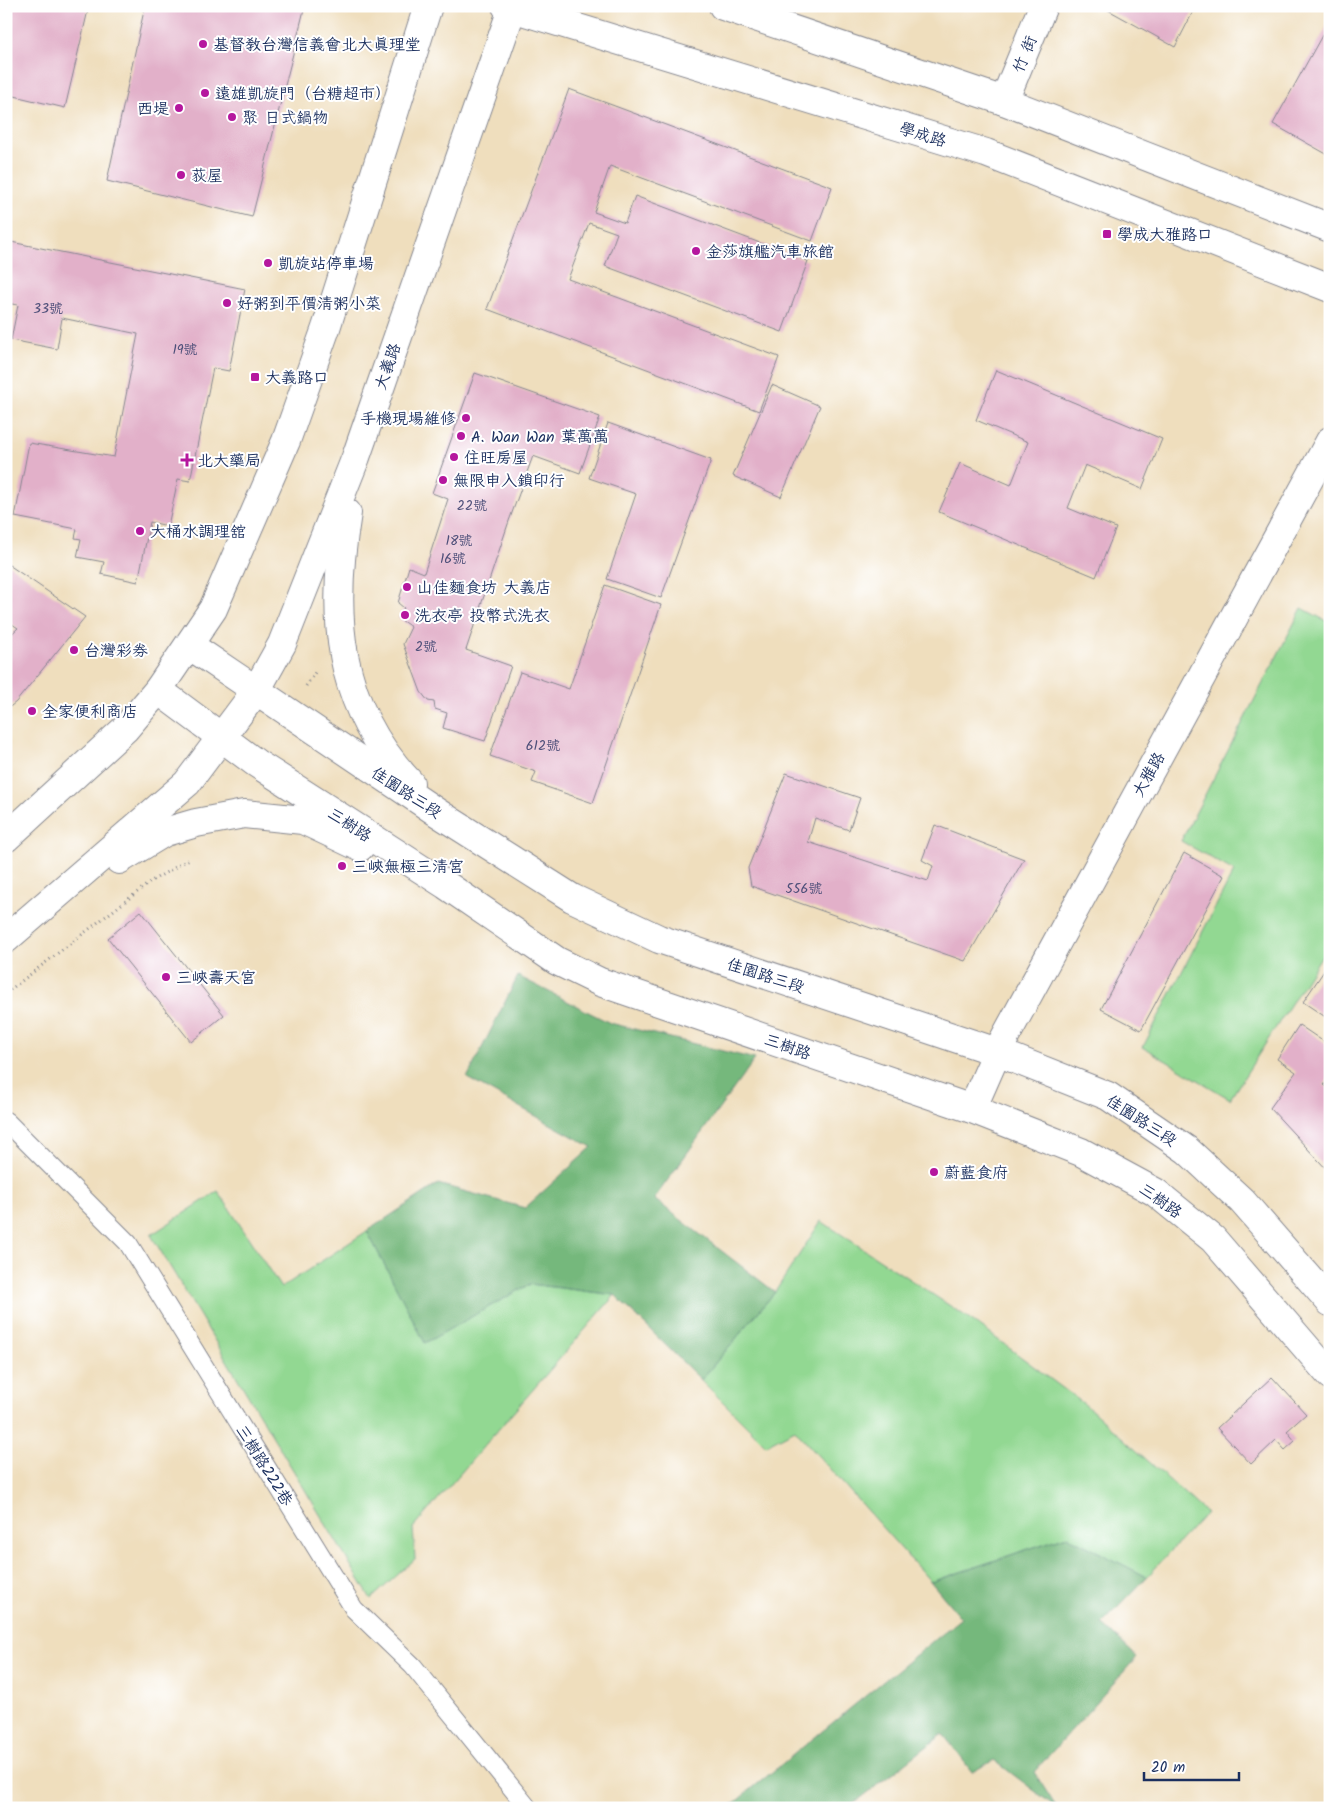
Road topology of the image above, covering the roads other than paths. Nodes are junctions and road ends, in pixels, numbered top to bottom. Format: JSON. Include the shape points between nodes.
{"nodes":[{"id":1,"x":428,"y":6,"type":"edge"},
{"id":2,"x":723,"y":6,"type":"edge"},
{"id":3,"x":1043,"y":6,"type":"edge"},
{"id":4,"x":511,"y":7,"type":"edge"},
{"id":5,"x":1004,"y":101,"type":"junction"},
{"id":6,"x":1330,"y":228,"type":"edge"},
{"id":7,"x":1330,"y":288,"type":"edge"},
{"id":8,"x":1330,"y":441,"type":"edge"},
{"id":9,"x":356,"y":457,"type":"junction"},
{"id":10,"x":189,"y":645,"type":"junction"},
{"id":11,"x":158,"y":690,"type":"junction"},
{"id":12,"x":256,"y":691,"type":"junction"},
{"id":13,"x":221,"y":739,"type":"junction"},
{"id":14,"x":438,"y":813,"type":"junction"},
{"id":15,"x":6,"y":838,"type":"edge"},
{"id":16,"x":446,"y":885,"type":"junction"},
{"id":17,"x":15,"y":933,"type":"edge"},
{"id":18,"x":997,"y":1052,"type":"junction"},
{"id":19,"x":972,"y":1109,"type":"junction"},
{"id":20,"x":6,"y":1121,"type":"edge"},
{"id":21,"x":1330,"y":1302,"type":"edge"},
{"id":22,"x":1330,"y":1375,"type":"edge"},
{"id":23,"x":528,"y":1808,"type":"edge"}],
"edges":[{"from":1,"to":10,"type":"street","via":[[326,328],[286,441],[217,601]]},
{"from":2,"to":5,"type":"street"},
{"from":3,"to":5,"type":"street","name":"竹 街"},
{"from":4,"to":7,"type":"street","name":"學成路","via":[[986,153]]},
{"from":4,"to":9,"type":"street","name":"大義路"},
{"from":5,"to":6,"type":"street"},
{"from":8,"to":18,"type":"street","name":"大雅路"},
{"from":9,"to":12,"type":"street","name":"大義路","via":[[298,607]]},
{"from":9,"to":14,"type":"street","via":[[340,552],[340,622],[350,688],[364,721],[389,760]]},
{"from":10,"to":11,"type":"street"},
{"from":10,"to":12,"type":"street","name":"佳園路三段"},
{"from":11,"to":13,"type":"street","name":"三樹路"},
{"from":11,"to":15,"type":"street","via":[[125,729]]},
{"from":12,"to":13,"type":"street","name":"大義路"},
{"from":12,"to":14,"type":"street","name":"佳園路三段"},
{"from":13,"to":16,"type":"street","name":"三樹路"},
{"from":13,"to":17,"type":"street","via":[[187,784]]},
{"from":14,"to":18,"type":"street","name":"佳園路三段","via":[[572,898],[659,939]]},
{"from":16,"to":17,"type":"street","via":[[303,820],[244,814],[165,832],[129,853]]},
{"from":16,"to":19,"type":"street","name":"三樹路","via":[[557,961],[600,982]]},
{"from":18,"to":19,"type":"street","name":"大雅路"},
{"from":18,"to":21,"type":"street","name":"佳園路三段","via":[[1108,1096],[1187,1150],[1242,1201]]},
{"from":19,"to":22,"type":"street","name":"三樹路","via":[[1081,1152],[1155,1192],[1212,1239]]},
{"from":20,"to":23,"type":"lane","name":"三樹路222巷","via":[[128,1243],[354,1609],[413,1666]]}]}
